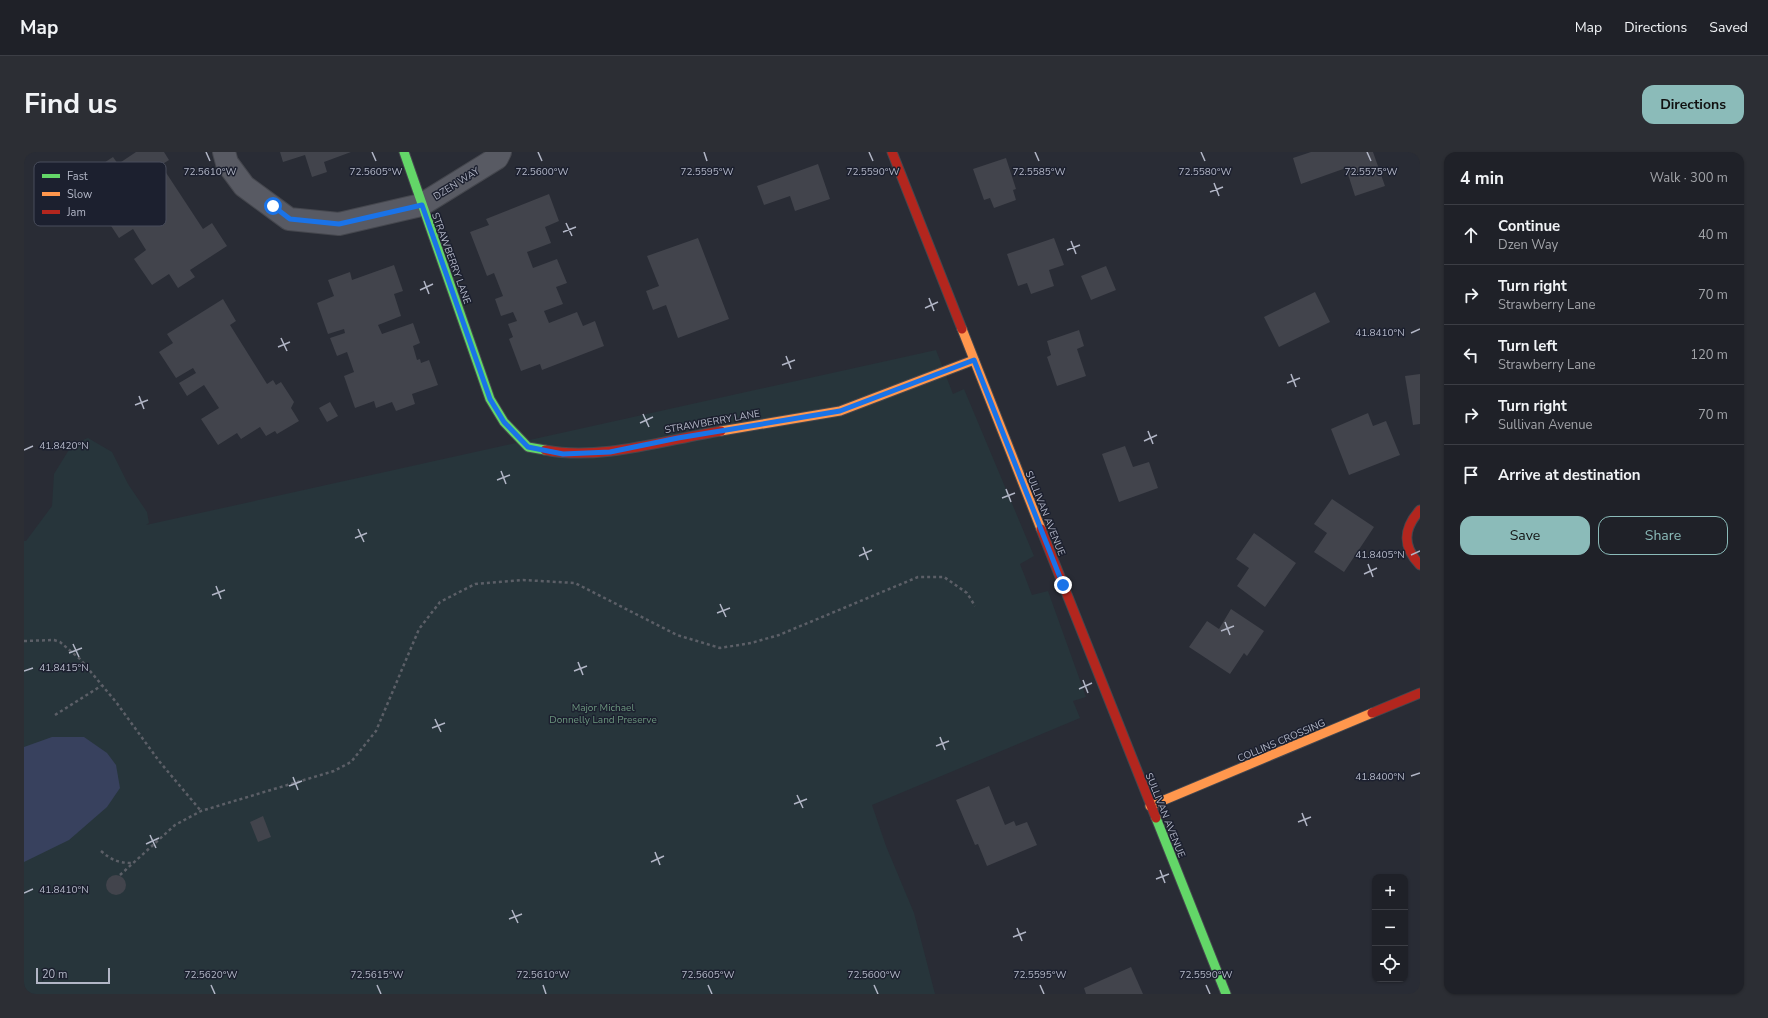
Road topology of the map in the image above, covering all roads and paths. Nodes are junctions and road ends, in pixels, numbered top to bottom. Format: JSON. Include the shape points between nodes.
{"nodes":[{"id":1,"x":224,"y":152,"type":"edge"},
{"id":2,"x":404,"y":152,"type":"edge"},
{"id":3,"x":500,"y":152,"type":"edge"},
{"id":4,"x":892,"y":152,"type":"edge"},
{"id":5,"x":422,"y":205,"type":"junction"},
{"id":6,"x":974,"y":360,"type":"junction"},
{"id":7,"x":1420,"y":510,"type":"edge"},
{"id":8,"x":1420,"y":565,"type":"edge"},
{"id":9,"x":976,"y":606,"type":"dead end"},
{"id":10,"x":24,"y":641,"type":"edge"},
{"id":11,"x":101,"y":686,"type":"junction"},
{"id":12,"x":1420,"y":694,"type":"edge"},
{"id":13,"x":55,"y":715,"type":"dead end"},
{"id":14,"x":1150,"y":806,"type":"junction"},
{"id":15,"x":201,"y":811,"type":"junction"},
{"id":16,"x":101,"y":851,"type":"dead end"},
{"id":17,"x":133,"y":863,"type":"junction"},
{"id":18,"x":120,"y":875,"type":"dead end"},
{"id":19,"x":1226,"y":994,"type":"edge"}],
"edges":[{"from":1,"to":5,"type":"street","name":"DZEN WAY","via":[[227,163],[244,186],[290,219],[339,224]]},
{"from":2,"to":5,"type":"street","name":"STRAWBERRY LANE"},
{"from":3,"to":5,"type":"street","name":"DZEN WAY","via":[[497,158]]},
{"from":4,"to":6,"type":"street","name":"SULLIVAN AVENUE"},
{"from":5,"to":6,"type":"street","name":"STRAWBERRY LANE","via":[[490,399],[504,422],[528,447],[563,454],[610,452],[840,411]]},
{"from":6,"to":14,"type":"street","name":"SULLIVAN AVENUE"},
{"from":7,"to":8,"type":"street","via":[[1407,528],[1406,539],[1408,550]]},
{"from":9,"to":15,"type":"path","via":[[966,593],[944,577],[918,577],[779,635],[752,643],[720,648],[677,635],[575,583],[523,580],[475,584],[440,602],[419,629],[376,731],[350,762],[334,771]]},
{"from":10,"to":11,"type":"path","via":[[60,642],[80,659]]},
{"from":11,"to":13,"type":"path"},
{"from":11,"to":15,"type":"path"},
{"from":12,"to":14,"type":"street","name":"COLLINS CROSSING"},
{"from":14,"to":19,"type":"street","name":"SULLIVAN AVENUE"},
{"from":15,"to":17,"type":"path","via":[[175,824]]},
{"from":16,"to":17,"type":"path","via":[[109,858],[123,863]]},
{"from":17,"to":18,"type":"path"}]}
